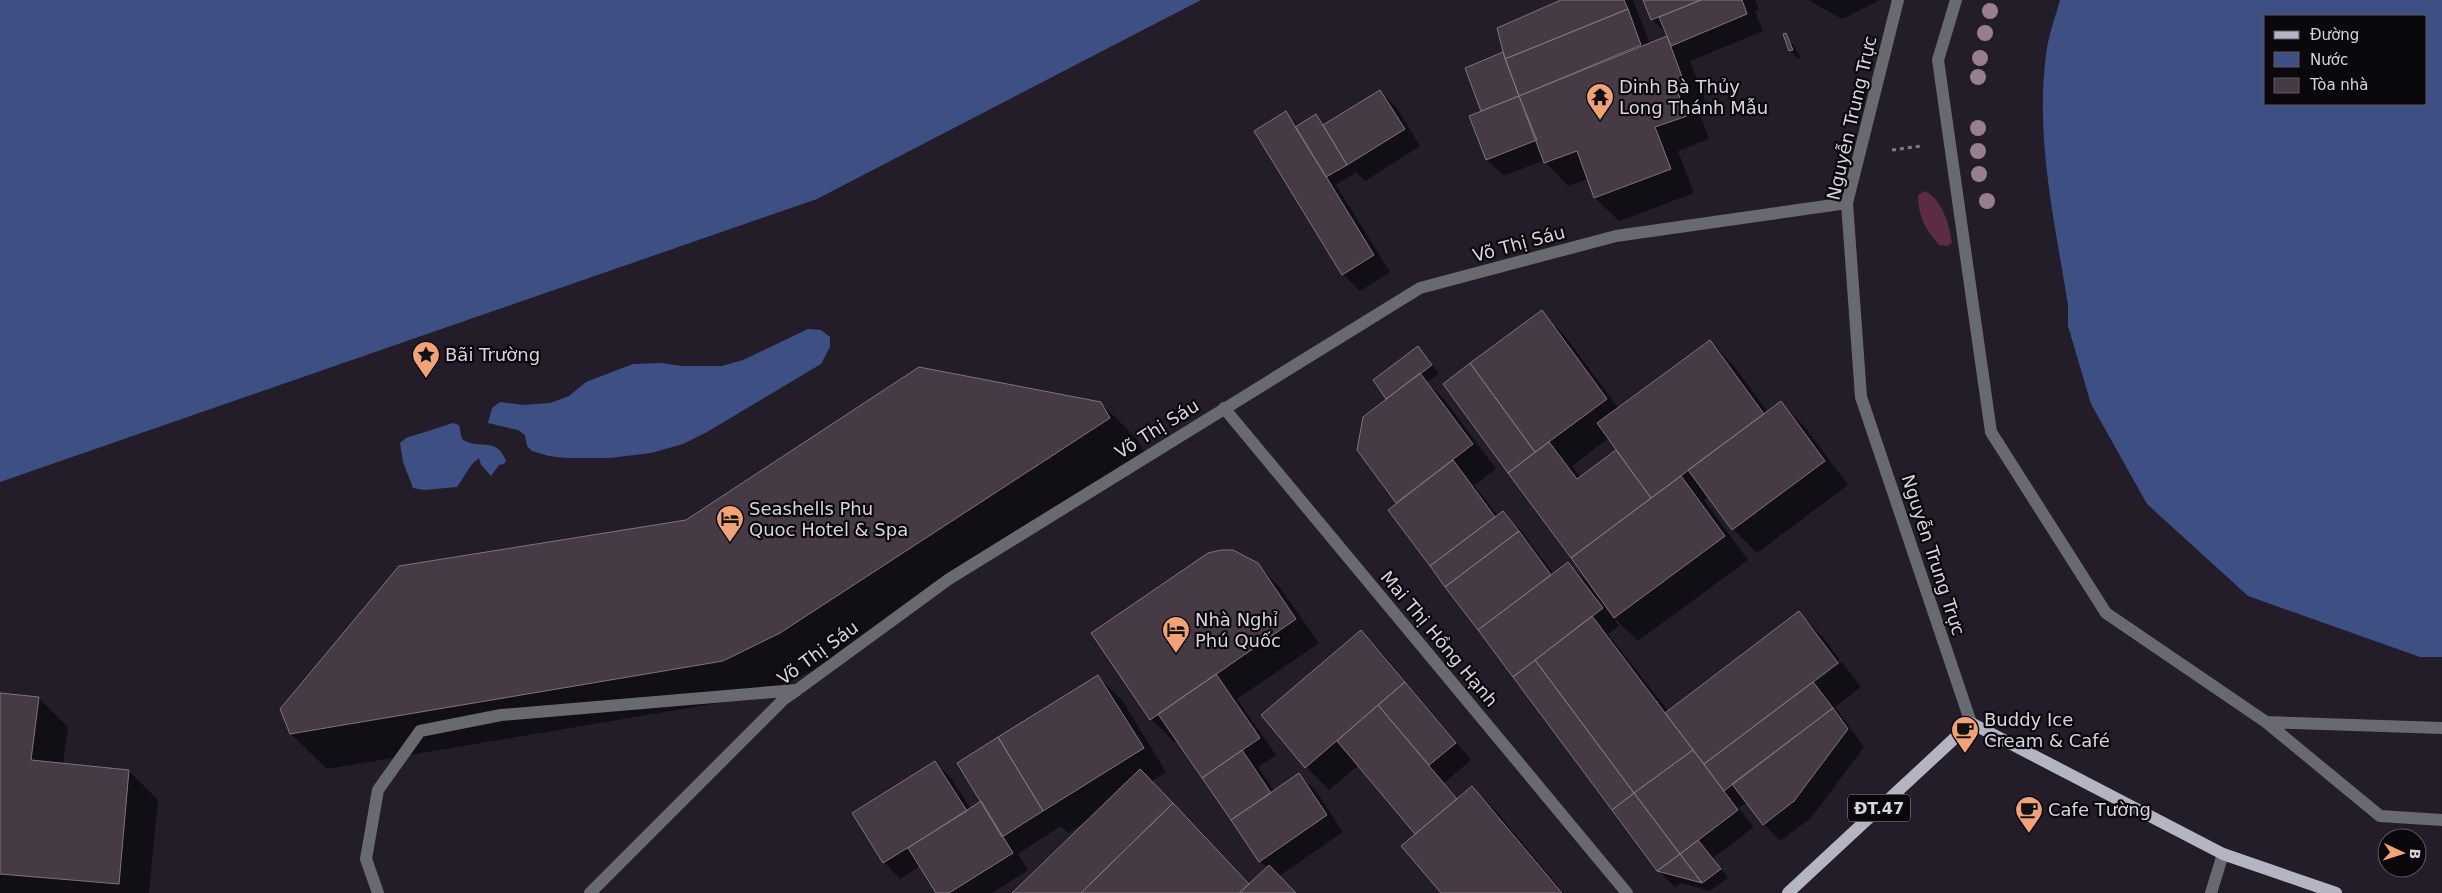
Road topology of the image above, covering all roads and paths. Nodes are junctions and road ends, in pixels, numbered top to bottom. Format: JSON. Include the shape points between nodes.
{"nodes":[{"id":1,"x":1898,"y":0,"type":"edge"},
{"id":2,"x":1956,"y":0,"type":"edge"},
{"id":3,"x":1847,"y":203,"type":"junction"},
{"id":4,"x":1224,"y":408,"type":"junction"},
{"id":5,"x":797,"y":690,"type":"junction"},
{"id":6,"x":2266,"y":722,"type":"junction"},
{"id":7,"x":1970,"y":723,"type":"junction"},
{"id":8,"x":2442,"y":728,"type":"edge"},
{"id":9,"x":2442,"y":820,"type":"edge"},
{"id":10,"x":2223,"y":854,"type":"junction"},
{"id":11,"x":378,"y":893,"type":"edge"},
{"id":12,"x":590,"y":893,"type":"edge"},
{"id":13,"x":1627,"y":893,"type":"edge"},
{"id":14,"x":1788,"y":893,"type":"edge"},
{"id":15,"x":2211,"y":893,"type":"edge"},
{"id":16,"x":2336,"y":893,"type":"edge"}],
"edges":[{"from":1,"to":3,"type":"street","name":"Nguyễn Trung Trực"},
{"from":2,"to":6,"type":"street","via":[[1938,60],[1991,432],[2106,613]]},
{"from":3,"to":4,"type":"street","name":"Võ Thị Sáu","via":[[1616,236],[1420,288]]},
{"from":3,"to":7,"type":"street","name":"Nguyễn Trung Trực","via":[[1861,397]]},
{"from":4,"to":5,"type":"street","name":"Võ Thị Sáu","via":[[949,579]]},
{"from":4,"to":13,"type":"street","name":"Mai Thị Hồng Hạnh"},
{"from":5,"to":11,"type":"street","via":[[501,715],[420,731],[378,790],[366,859]]},
{"from":5,"to":12,"type":"street","name":"Võ Thị Sáu","via":[[777,706]]},
{"from":6,"to":8,"type":"street"},
{"from":6,"to":9,"type":"street","via":[[2380,816]]},
{"from":7,"to":10,"type":"main road"},
{"from":7,"to":14,"type":"main road","number":"ĐT.47"},
{"from":10,"to":15,"type":"street"},
{"from":10,"to":16,"type":"main road"}]}
